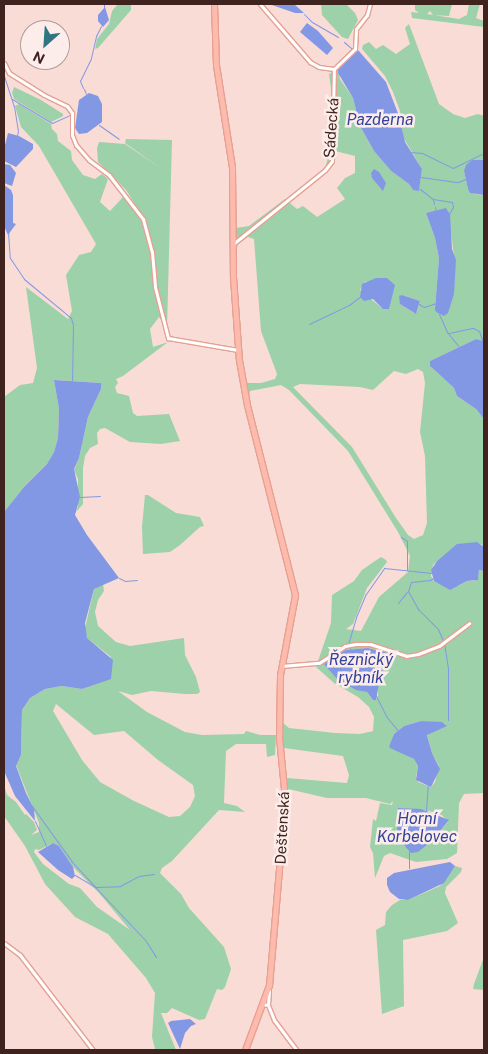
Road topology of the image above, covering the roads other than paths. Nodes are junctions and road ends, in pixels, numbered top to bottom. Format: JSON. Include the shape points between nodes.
{"nodes":[{"id":1,"x":214,"y":4,"type":"edge"},
{"id":2,"x":260,"y":4,"type":"edge"},
{"id":3,"x":370,"y":4,"type":"edge"},
{"id":4,"x":4,"y":63,"type":"edge"},
{"id":5,"x":334,"y":69,"type":"junction"},
{"id":6,"x":233,"y":244,"type":"junction"},
{"id":7,"x":238,"y":350,"type":"junction"},
{"id":8,"x":469,"y":624,"type":"dead end"},
{"id":9,"x":281,"y":666,"type":"junction"},
{"id":10,"x":4,"y":943,"type":"edge"},
{"id":11,"x":265,"y":1005,"type":"junction"},
{"id":12,"x":93,"y":1050,"type":"edge"},
{"id":13,"x":245,"y":1050,"type":"edge"},
{"id":14,"x":297,"y":1050,"type":"edge"}],
"edges":[{"from":1,"to":6,"type":"main road","name":"Deštenská","via":[[216,65],[232,167]]},
{"from":2,"to":5,"type":"street","via":[[310,62]]},
{"from":3,"to":5,"type":"street","via":[[367,15],[356,29],[355,49]]},
{"from":4,"to":7,"type":"street","via":[[9,73],[67,106],[72,113],[72,135],[76,146],[109,175],[143,219],[168,338]]},
{"from":5,"to":6,"type":"street","name":"Sádecká","via":[[332,161]]},
{"from":6,"to":7,"type":"main road","name":"Deštenská"},
{"from":7,"to":9,"type":"main road","name":"Deštenská","via":[[247,405],[294,595]]},
{"from":8,"to":9,"type":"street","via":[[439,646],[418,654],[400,654],[375,645],[356,644],[345,646],[319,663]]},
{"from":9,"to":11,"type":"main road","name":"Deštenská","via":[[279,737],[285,791]]},
{"from":10,"to":12,"type":"street","via":[[20,955]]},
{"from":11,"to":13,"type":"main road","name":"Deštenská"},
{"from":11,"to":14,"type":"street"}]}
